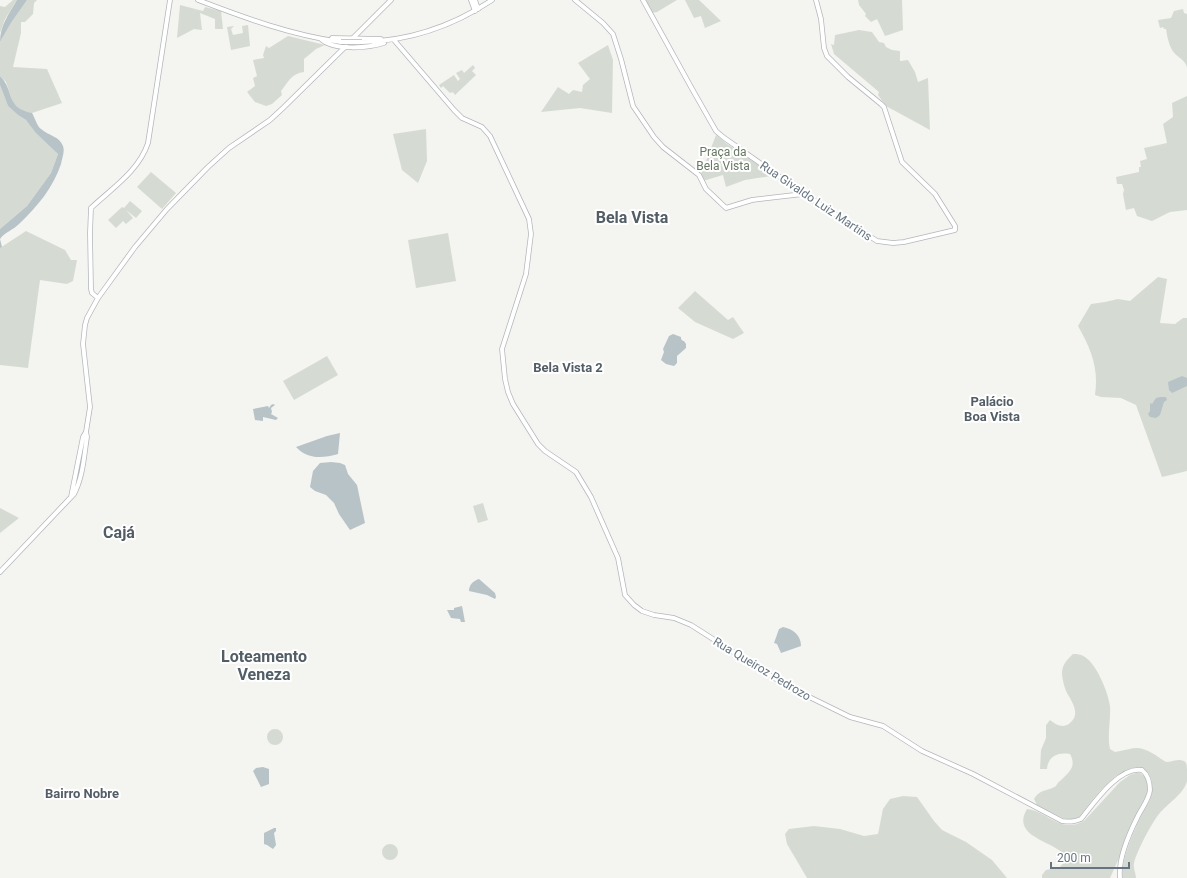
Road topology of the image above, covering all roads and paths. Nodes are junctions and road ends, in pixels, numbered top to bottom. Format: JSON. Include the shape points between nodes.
{"nodes":[{"id":1,"x":170,"y":0,"type":"edge"},
{"id":2,"x":198,"y":0,"type":"edge"},
{"id":3,"x":391,"y":0,"type":"edge"},
{"id":4,"x":471,"y":0,"type":"edge"},
{"id":5,"x":475,"y":0,"type":"edge"},
{"id":6,"x":492,"y":0,"type":"edge"},
{"id":7,"x":575,"y":0,"type":"edge"},
{"id":8,"x":642,"y":0,"type":"edge"},
{"id":9,"x":816,"y":0,"type":"edge"},
{"id":10,"x":477,"y":10,"type":"junction"},
{"id":11,"x":315,"y":38,"type":"junction"},
{"id":12,"x":321,"y":39,"type":"junction"},
{"id":13,"x":352,"y":39,"type":"junction"},
{"id":14,"x":392,"y":40,"type":"junction"},
{"id":15,"x":346,"y":46,"type":"junction"},
{"id":16,"x":804,"y":194,"type":"junction"},
{"id":17,"x":98,"y":298,"type":"junction"},
{"id":18,"x":0,"y":572,"type":"edge"},
{"id":19,"x":1120,"y":878,"type":"edge"}],
"edges":[{"from":1,"to":17,"type":"street","via":[[148,143],[135,167],[91,208],[91,289]]},
{"from":2,"to":11,"type":"street","via":[[286,31]]},
{"from":3,"to":13,"type":"street"},
{"from":4,"to":10,"type":"street"},
{"from":5,"to":10,"type":"street"},
{"from":6,"to":10,"type":"street"},
{"from":7,"to":16,"type":"street","via":[[613,34],[633,106],[654,137],[699,175],[706,189],[726,208],[752,200]]},
{"from":8,"to":16,"type":"street","name":"Rua Givaldo Luiz Martins","via":[[718,133]]},
{"from":9,"to":16,"type":"street","name":"Rua Givaldo Luiz Martins","via":[[826,56],[884,107],[902,162],[935,194],[955,230],[904,242],[877,241]]},
{"from":10,"to":14,"type":"street","via":[[439,27]]},
{"from":11,"to":12,"type":"street"},
{"from":11,"to":13,"type":"street"},
{"from":12,"to":14,"type":"street","bridge":true,"via":[[340,42]]},
{"from":12,"to":15,"type":"street","via":[[331,45]]},
{"from":13,"to":14,"type":"street"},
{"from":13,"to":15,"type":"street"},
{"from":14,"to":15,"type":"street","via":[[368,47]]},
{"from":14,"to":19,"type":"street","name":"Rua Queiroz Pedrozo","via":[[462,118],[482,126],[490,136],[530,222],[526,274],[502,349],[505,379],[513,404],[542,448],[572,469],[591,497],[618,558],[625,595],[638,608],[686,623],[787,686],[850,717],[883,726],[922,751],[1062,820],[1075,822],[1081,819],[1122,775],[1132,770],[1142,770],[1150,785],[1149,794],[1128,838]]},
{"from":15,"to":17,"type":"street","via":[[274,116],[229,148],[208,167],[135,247]]},
{"from":17,"to":18,"type":"street","via":[[87,318],[83,344],[90,407],[80,477],[73,496]]}]}
